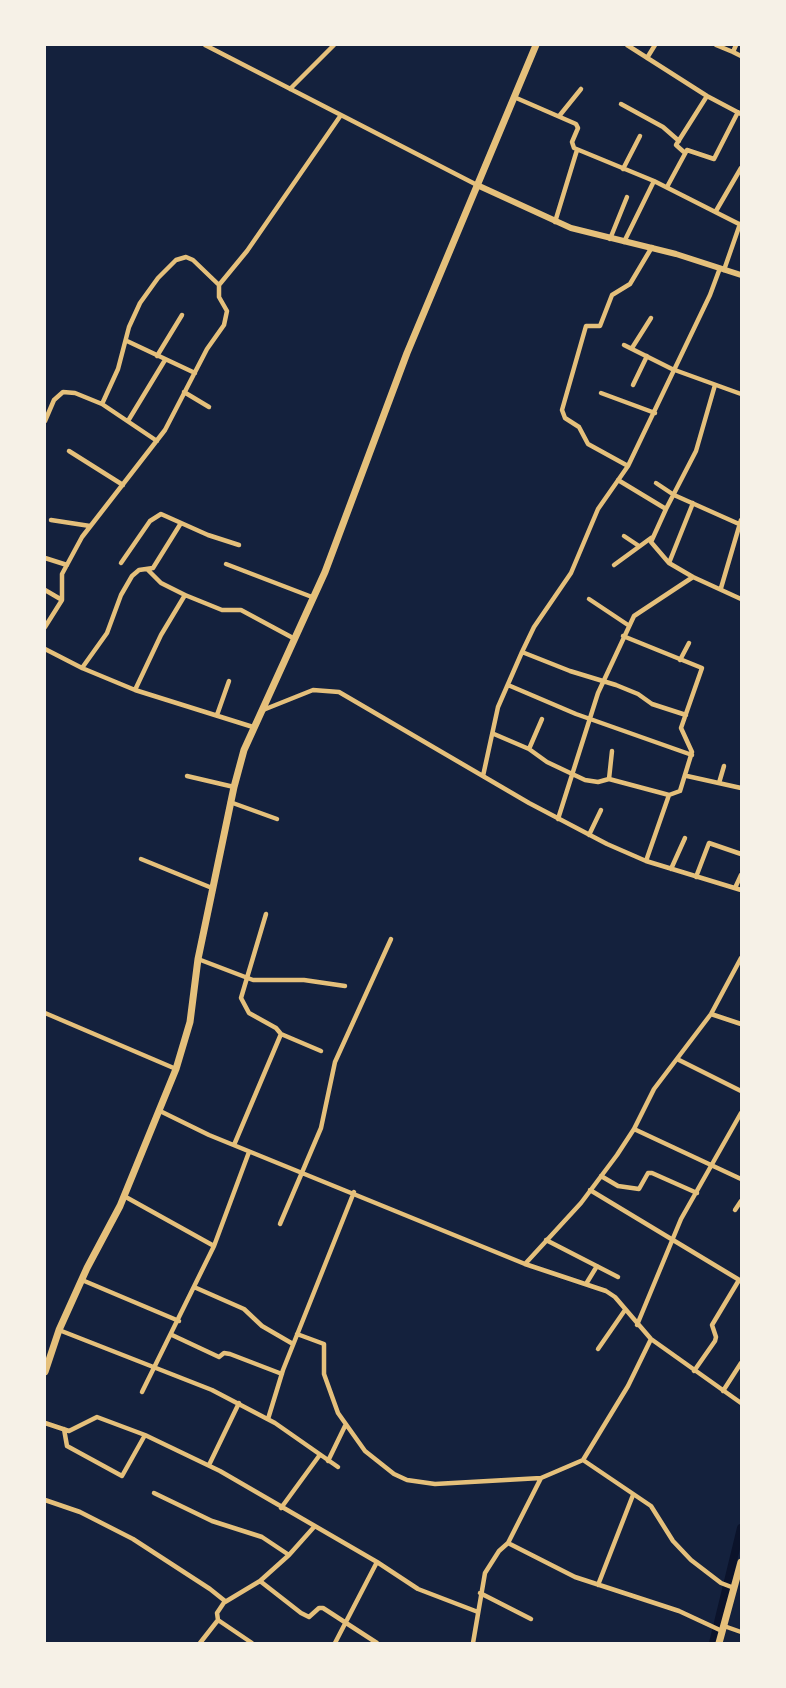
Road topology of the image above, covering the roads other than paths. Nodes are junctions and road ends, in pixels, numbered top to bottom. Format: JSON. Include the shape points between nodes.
{"nodes":[{"id":1,"x":205,"y":45,"type":"edge"},
{"id":2,"x":334,"y":45,"type":"edge"},
{"id":3,"x":536,"y":45,"type":"edge"},
{"id":4,"x":627,"y":45,"type":"edge"},
{"id":5,"x":655,"y":45,"type":"edge"},
{"id":6,"x":716,"y":45,"type":"edge"},
{"id":7,"x":736,"y":45,"type":"edge"},
{"id":8,"x":733,"y":52,"type":"junction"},
{"id":9,"x":741,"y":56,"type":"edge"},
{"id":10,"x":647,"y":58,"type":"junction"},
{"id":11,"x":290,"y":89,"type":"junction"},
{"id":12,"x":580,"y":89,"type":"dead end"},
{"id":13,"x":707,"y":96,"type":"junction"},
{"id":14,"x":514,"y":97,"type":"junction"},
{"id":15,"x":621,"y":104,"type":"dead end"},
{"id":16,"x":739,"y":113,"type":"edge"},
{"id":17,"x":560,"y":115,"type":"junction"},
{"id":18,"x":341,"y":116,"type":"junction"},
{"id":19,"x":640,"y":136,"type":"dead end"},
{"id":20,"x":679,"y":141,"type":"junction"},
{"id":21,"x":577,"y":150,"type":"junction"},
{"id":22,"x":685,"y":153,"type":"junction"},
{"id":23,"x":741,"y":168,"type":"edge"},
{"id":24,"x":623,"y":169,"type":"junction"},
{"id":25,"x":654,"y":181,"type":"junction"},
{"id":26,"x":477,"y":185,"type":"junction"},
{"id":27,"x":667,"y":187,"type":"junction"},
{"id":28,"x":627,"y":197,"type":"dead end"},
{"id":29,"x":716,"y":211,"type":"junction"},
{"id":30,"x":555,"y":222,"type":"junction"},
{"id":31,"x":740,"y":224,"type":"edge"},
{"id":32,"x":610,"y":239,"type":"junction"},
{"id":33,"x":624,"y":242,"type":"junction"},
{"id":34,"x":652,"y":247,"type":"junction"},
{"id":35,"x":722,"y":269,"type":"junction"},
{"id":36,"x":741,"y":275,"type":"edge"},
{"id":37,"x":219,"y":285,"type":"junction"},
{"id":38,"x":182,"y":315,"type":"dead end"},
{"id":39,"x":651,"y":318,"type":"dead end"},
{"id":40,"x":127,"y":341,"type":"junction"},
{"id":41,"x":624,"y":345,"type":"dead end"},
{"id":42,"x":632,"y":348,"type":"junction"},
{"id":43,"x":156,"y":356,"type":"junction"},
{"id":44,"x":648,"y":356,"type":"junction"},
{"id":45,"x":165,"y":360,"type":"junction"},
{"id":46,"x":672,"y":369,"type":"junction"},
{"id":47,"x":195,"y":373,"type":"junction"},
{"id":48,"x":633,"y":385,"type":"dead end"},
{"id":49,"x":715,"y":385,"type":"junction"},
{"id":50,"x":184,"y":392,"type":"junction"},
{"id":51,"x":602,"y":393,"type":"dead end"},
{"id":52,"x":741,"y":394,"type":"edge"},
{"id":53,"x":102,"y":404,"type":"junction"},
{"id":54,"x":209,"y":406,"type":"dead end"},
{"id":55,"x":655,"y":413,"type":"junction"},
{"id":56,"x":45,"y":421,"type":"edge"},
{"id":57,"x":128,"y":422,"type":"junction"},
{"id":58,"x":157,"y":441,"type":"junction"},
{"id":59,"x":69,"y":452,"type":"dead end"},
{"id":60,"x":628,"y":466,"type":"junction"},
{"id":61,"x":618,"y":480,"type":"junction"},
{"id":62,"x":656,"y":483,"type":"dead end"},
{"id":63,"x":123,"y":484,"type":"junction"},
{"id":64,"x":674,"y":495,"type":"junction"},
{"id":65,"x":693,"y":503,"type":"junction"},
{"id":66,"x":666,"y":509,"type":"junction"},
{"id":67,"x":51,"y":520,"type":"dead end"},
{"id":68,"x":740,"y":522,"type":"edge"},
{"id":69,"x":181,"y":523,"type":"junction"},
{"id":70,"x":90,"y":526,"type":"junction"},
{"id":71,"x":624,"y":536,"type":"dead end"},
{"id":72,"x":651,"y":538,"type":"junction"},
{"id":73,"x":239,"y":545,"type":"dead end"},
{"id":74,"x":639,"y":546,"type":"junction"},
{"id":75,"x":45,"y":558,"type":"edge"},
{"id":76,"x":121,"y":563,"type":"dead end"},
{"id":77,"x":669,"y":563,"type":"junction"},
{"id":78,"x":226,"y":564,"type":"dead end"},
{"id":79,"x":67,"y":565,"type":"junction"},
{"id":80,"x":614,"y":565,"type":"dead end"},
{"id":81,"x":148,"y":570,"type":"junction"},
{"id":82,"x":693,"y":577,"type":"junction"},
{"id":83,"x":721,"y":588,"type":"junction"},
{"id":84,"x":45,"y":590,"type":"edge"},
{"id":85,"x":185,"y":595,"type":"junction"},
{"id":86,"x":312,"y":597,"type":"junction"},
{"id":87,"x":589,"y":599,"type":"dead end"},
{"id":88,"x":741,"y":599,"type":"edge"},
{"id":89,"x":62,"y":600,"type":"junction"},
{"id":90,"x":628,"y":625,"type":"junction"},
{"id":91,"x":45,"y":627,"type":"edge"},
{"id":92,"x":623,"y":636,"type":"junction"},
{"id":93,"x":293,"y":638,"type":"junction"},
{"id":94,"x":689,"y":643,"type":"dead end"},
{"id":95,"x":45,"y":649,"type":"edge"},
{"id":96,"x":522,"y":652,"type":"junction"},
{"id":97,"x":680,"y":660,"type":"junction"},
{"id":98,"x":82,"y":668,"type":"junction"},
{"id":99,"x":229,"y":681,"type":"dead end"},
{"id":100,"x":604,"y":681,"type":"junction"},
{"id":101,"x":508,"y":685,"type":"junction"},
{"id":102,"x":135,"y":690,"type":"junction"},
{"id":103,"x":261,"y":711,"type":"junction"},
{"id":104,"x":217,"y":715,"type":"junction"},
{"id":105,"x":686,"y":715,"type":"junction"},
{"id":106,"x":542,"y":719,"type":"dead end"},
{"id":107,"x":591,"y":719,"type":"junction"},
{"id":108,"x":254,"y":727,"type":"junction"},
{"id":109,"x":494,"y":734,"type":"junction"},
{"id":110,"x":529,"y":749,"type":"junction"},
{"id":111,"x":612,"y":751,"type":"dead end"},
{"id":112,"x":692,"y":755,"type":"junction"},
{"id":113,"x":724,"y":765,"type":"dead end"},
{"id":114,"x":187,"y":776,"type":"dead end"},
{"id":115,"x":483,"y":776,"type":"junction"},
{"id":116,"x":573,"y":776,"type":"junction"},
{"id":117,"x":687,"y":776,"type":"junction"},
{"id":118,"x":609,"y":779,"type":"junction"},
{"id":119,"x":719,"y":783,"type":"junction"},
{"id":120,"x":234,"y":787,"type":"junction"},
{"id":121,"x":741,"y":788,"type":"edge"},
{"id":122,"x":669,"y":795,"type":"junction"},
{"id":123,"x":230,"y":802,"type":"junction"},
{"id":124,"x":601,"y":810,"type":"dead end"},
{"id":125,"x":277,"y":819,"type":"dead end"},
{"id":126,"x":558,"y":819,"type":"junction"},
{"id":127,"x":589,"y":835,"type":"junction"},
{"id":128,"x":684,"y":837,"type":"dead end"},
{"id":129,"x":741,"y":854,"type":"edge"},
{"id":130,"x":141,"y":859,"type":"dead end"},
{"id":131,"x":646,"y":861,"type":"junction"},
{"id":132,"x":671,"y":869,"type":"junction"},
{"id":133,"x":741,"y":875,"type":"edge"},
{"id":134,"x":696,"y":877,"type":"junction"},
{"id":135,"x":212,"y":888,"type":"junction"},
{"id":136,"x":738,"y":889,"type":"edge"},
{"id":137,"x":266,"y":914,"type":"dead end"},
{"id":138,"x":391,"y":939,"type":"dead end"},
{"id":139,"x":741,"y":958,"type":"edge"},
{"id":140,"x":198,"y":959,"type":"junction"},
{"id":141,"x":245,"y":978,"type":"junction"},
{"id":142,"x":345,"y":986,"type":"dead end"},
{"id":143,"x":45,"y":1013,"type":"edge"},
{"id":144,"x":711,"y":1014,"type":"junction"},
{"id":145,"x":741,"y":1024,"type":"edge"},
{"id":146,"x":281,"y":1034,"type":"junction"},
{"id":147,"x":321,"y":1052,"type":"dead end"},
{"id":148,"x":679,"y":1060,"type":"junction"},
{"id":149,"x":176,"y":1069,"type":"junction"},
{"id":150,"x":741,"y":1091,"type":"edge"},
{"id":151,"x":160,"y":1111,"type":"junction"},
{"id":152,"x":741,"y":1113,"type":"edge"},
{"id":153,"x":634,"y":1129,"type":"junction"},
{"id":154,"x":234,"y":1145,"type":"junction"},
{"id":155,"x":249,"y":1152,"type":"junction"},
{"id":156,"x":713,"y":1164,"type":"junction"},
{"id":157,"x":300,"y":1172,"type":"junction"},
{"id":158,"x":601,"y":1176,"type":"junction"},
{"id":159,"x":741,"y":1179,"type":"edge"},
{"id":160,"x":590,"y":1190,"type":"junction"},
{"id":161,"x":354,"y":1192,"type":"junction"},
{"id":162,"x":697,"y":1193,"type":"junction"},
{"id":163,"x":124,"y":1196,"type":"junction"},
{"id":164,"x":741,"y":1201,"type":"edge"},
{"id":165,"x":735,"y":1210,"type":"dead end"},
{"id":166,"x":280,"y":1224,"type":"dead end"},
{"id":167,"x":546,"y":1240,"type":"junction"},
{"id":168,"x":671,"y":1241,"type":"junction"},
{"id":169,"x":214,"y":1246,"type":"junction"},
{"id":170,"x":525,"y":1264,"type":"junction"},
{"id":171,"x":597,"y":1266,"type":"junction"},
{"id":172,"x":618,"y":1277,"type":"dead end"},
{"id":173,"x":82,"y":1280,"type":"junction"},
{"id":174,"x":740,"y":1280,"type":"edge"},
{"id":175,"x":586,"y":1284,"type":"junction"},
{"id":176,"x":194,"y":1287,"type":"junction"},
{"id":177,"x":625,"y":1310,"type":"junction"},
{"id":178,"x":179,"y":1321,"type":"junction"},
{"id":179,"x":638,"y":1325,"type":"junction"},
{"id":180,"x":59,"y":1330,"type":"junction"},
{"id":181,"x":297,"y":1334,"type":"junction"},
{"id":182,"x":172,"y":1335,"type":"junction"},
{"id":183,"x":651,"y":1339,"type":"junction"},
{"id":184,"x":293,"y":1344,"type":"junction"},
{"id":185,"x":598,"y":1349,"type":"dead end"},
{"id":186,"x":741,"y":1363,"type":"edge"},
{"id":187,"x":156,"y":1366,"type":"junction"},
{"id":188,"x":694,"y":1371,"type":"junction"},
{"id":189,"x":45,"y":1372,"type":"edge"},
{"id":190,"x":282,"y":1374,"type":"junction"},
{"id":191,"x":723,"y":1391,"type":"junction"},
{"id":192,"x":142,"y":1392,"type":"dead end"},
{"id":193,"x":239,"y":1403,"type":"junction"},
{"id":194,"x":741,"y":1403,"type":"edge"},
{"id":195,"x":268,"y":1419,"type":"junction"},
{"id":196,"x":45,"y":1423,"type":"edge"},
{"id":197,"x":345,"y":1426,"type":"junction"},
{"id":198,"x":63,"y":1429,"type":"junction"},
{"id":199,"x":145,"y":1435,"type":"junction"},
{"id":200,"x":319,"y":1456,"type":"junction"},
{"id":201,"x":583,"y":1460,"type":"junction"},
{"id":202,"x":328,"y":1461,"type":"junction"},
{"id":203,"x":209,"y":1465,"type":"junction"},
{"id":204,"x":338,"y":1467,"type":"dead end"},
{"id":205,"x":541,"y":1478,"type":"junction"},
{"id":206,"x":154,"y":1493,"type":"dead end"},
{"id":207,"x":633,"y":1495,"type":"junction"},
{"id":208,"x":45,"y":1500,"type":"edge"},
{"id":209,"x":281,"y":1508,"type":"junction"},
{"id":210,"x":314,"y":1527,"type":"junction"},
{"id":211,"x":508,"y":1543,"type":"junction"},
{"id":212,"x":289,"y":1555,"type":"junction"},
{"id":213,"x":377,"y":1562,"type":"junction"},
{"id":214,"x":741,"y":1562,"type":"edge"},
{"id":215,"x":260,"y":1581,"type":"junction"},
{"id":216,"x":598,"y":1585,"type":"junction"},
{"id":217,"x":732,"y":1588,"type":"junction"},
{"id":218,"x":480,"y":1593,"type":"junction"},
{"id":219,"x":225,"y":1602,"type":"junction"},
{"id":220,"x":478,"y":1612,"type":"junction"},
{"id":221,"x":531,"y":1619,"type":"dead end"},
{"id":222,"x":218,"y":1620,"type":"junction"},
{"id":223,"x":347,"y":1623,"type":"junction"},
{"id":224,"x":721,"y":1628,"type":"junction"},
{"id":225,"x":741,"y":1632,"type":"edge"},
{"id":226,"x":200,"y":1643,"type":"edge"},
{"id":227,"x":252,"y":1643,"type":"edge"},
{"id":228,"x":335,"y":1643,"type":"edge"},
{"id":229,"x":377,"y":1643,"type":"edge"},
{"id":230,"x":473,"y":1643,"type":"edge"},
{"id":231,"x":719,"y":1643,"type":"edge"}],
"edges":[{"from":1,"to":11,"type":"street"},
{"from":2,"to":11,"type":"street"},
{"from":3,"to":14,"type":"main road"},
{"from":4,"to":10,"type":"street"},
{"from":5,"to":10,"type":"street"},
{"from":6,"to":8,"type":"street"},
{"from":7,"to":8,"type":"street"},
{"from":8,"to":9,"type":"street"},
{"from":10,"to":13,"type":"street"},
{"from":11,"to":18,"type":"street"},
{"from":12,"to":17,"type":"street"},
{"from":13,"to":16,"type":"street"},
{"from":13,"to":20,"type":"street"},
{"from":14,"to":17,"type":"street"},
{"from":14,"to":26,"type":"main road"},
{"from":15,"to":20,"type":"street","via":[[663,127]]},
{"from":16,"to":22,"type":"street","via":[[714,159],[689,149]]},
{"from":17,"to":21,"type":"street","via":[[577,126],[572,144]]},
{"from":18,"to":26,"type":"street"},
{"from":18,"to":37,"type":"street"},
{"from":19,"to":24,"type":"street"},
{"from":20,"to":22,"type":"street","via":[[676,147]]},
{"from":21,"to":24,"type":"street"},
{"from":21,"to":30,"type":"street"},
{"from":22,"to":27,"type":"street"},
{"from":23,"to":29,"type":"street"},
{"from":24,"to":25,"type":"street"},
{"from":25,"to":27,"type":"street"},
{"from":25,"to":33,"type":"street"},
{"from":26,"to":30,"type":"main road"},
{"from":26,"to":86,"type":"main road"},
{"from":27,"to":29,"type":"street"},
{"from":28,"to":32,"type":"street"},
{"from":29,"to":31,"type":"street"},
{"from":30,"to":32,"type":"main road"},
{"from":31,"to":35,"type":"street"},
{"from":32,"to":33,"type":"main road"},
{"from":33,"to":34,"type":"main road"},
{"from":34,"to":35,"type":"main road"},
{"from":34,"to":60,"type":"street","via":[[630,284],[612,295],[600,326],[586,326],[564,398],[563,415],[579,428],[588,444]]},
{"from":35,"to":36,"type":"main road"},
{"from":35,"to":46,"type":"street"},
{"from":37,"to":40,"type":"street","via":[[193,260],[179,259],[158,278],[140,303]]},
{"from":37,"to":47,"type":"street","via":[[219,297],[228,315]]},
{"from":38,"to":43,"type":"street"},
{"from":39,"to":42,"type":"street"},
{"from":40,"to":43,"type":"street"},
{"from":40,"to":53,"type":"street"},
{"from":41,"to":42,"type":"street"},
{"from":42,"to":44,"type":"street"},
{"from":43,"to":45,"type":"street"},
{"from":44,"to":46,"type":"street"},
{"from":44,"to":48,"type":"street"},
{"from":45,"to":47,"type":"street"},
{"from":45,"to":57,"type":"street"},
{"from":46,"to":49,"type":"street"},
{"from":46,"to":55,"type":"street"},
{"from":47,"to":50,"type":"street"},
{"from":49,"to":52,"type":"street"},
{"from":49,"to":64,"type":"street","via":[[696,451]]},
{"from":50,"to":54,"type":"street"},
{"from":50,"to":58,"type":"street"},
{"from":51,"to":55,"type":"street"},
{"from":53,"to":56,"type":"street","via":[[75,393],[61,393]]},
{"from":53,"to":57,"type":"street"},
{"from":55,"to":60,"type":"street"},
{"from":57,"to":58,"type":"street"},
{"from":58,"to":63,"type":"street"},
{"from":59,"to":63,"type":"street"},
{"from":60,"to":61,"type":"street"},
{"from":61,"to":66,"type":"street"},
{"from":61,"to":96,"type":"street","via":[[594,516],[563,587],[534,627]]},
{"from":62,"to":64,"type":"street"},
{"from":63,"to":70,"type":"street"},
{"from":64,"to":65,"type":"street"},
{"from":64,"to":66,"type":"street"},
{"from":65,"to":68,"type":"street"},
{"from":65,"to":77,"type":"street"},
{"from":66,"to":72,"type":"street"},
{"from":67,"to":70,"type":"street"},
{"from":68,"to":83,"type":"street"},
{"from":69,"to":73,"type":"street"},
{"from":69,"to":76,"type":"street","via":[[158,515]]},
{"from":69,"to":81,"type":"street"},
{"from":70,"to":79,"type":"street"},
{"from":71,"to":74,"type":"street"},
{"from":72,"to":74,"type":"street"},
{"from":72,"to":77,"type":"street"},
{"from":74,"to":80,"type":"street"},
{"from":75,"to":79,"type":"street"},
{"from":77,"to":82,"type":"street"},
{"from":78,"to":86,"type":"street"},
{"from":79,"to":89,"type":"street","via":[[61,581]]},
{"from":81,"to":85,"type":"street","via":[[160,583]]},
{"from":81,"to":98,"type":"street","via":[[138,570],[132,576],[107,633]]},
{"from":82,"to":83,"type":"street"},
{"from":82,"to":90,"type":"street","via":[[642,609]]},
{"from":83,"to":88,"type":"street"},
{"from":84,"to":89,"type":"street"},
{"from":85,"to":93,"type":"street","via":[[222,610],[241,610]]},
{"from":85,"to":102,"type":"street"},
{"from":86,"to":93,"type":"main road"},
{"from":87,"to":90,"type":"street"},
{"from":89,"to":91,"type":"street"},
{"from":90,"to":92,"type":"street"},
{"from":92,"to":97,"type":"street"},
{"from":92,"to":100,"type":"street"},
{"from":93,"to":103,"type":"main road"},
{"from":94,"to":97,"type":"street"},
{"from":95,"to":98,"type":"street"},
{"from":96,"to":100,"type":"street"},
{"from":96,"to":101,"type":"street"},
{"from":97,"to":105,"type":"street","via":[[702,668]]},
{"from":98,"to":102,"type":"street"},
{"from":99,"to":104,"type":"street"},
{"from":100,"to":105,"type":"street"},
{"from":100,"to":107,"type":"street"},
{"from":101,"to":107,"type":"street"},
{"from":101,"to":109,"type":"street","via":[[498,707]]},
{"from":102,"to":104,"type":"street"},
{"from":103,"to":108,"type":"main road"},
{"from":103,"to":115,"type":"street","via":[[304,693],[332,690]]},
{"from":104,"to":108,"type":"street"},
{"from":105,"to":112,"type":"street","via":[[681,731]]},
{"from":106,"to":110,"type":"street"},
{"from":107,"to":112,"type":"street"},
{"from":107,"to":116,"type":"street"},
{"from":108,"to":120,"type":"main road"},
{"from":109,"to":110,"type":"street"},
{"from":109,"to":115,"type":"street"},
{"from":110,"to":116,"type":"street"},
{"from":111,"to":118,"type":"street"},
{"from":112,"to":117,"type":"street"},
{"from":113,"to":119,"type":"street"},
{"from":114,"to":120,"type":"street"},
{"from":115,"to":126,"type":"street"},
{"from":116,"to":118,"type":"street","via":[[593,782]]},
{"from":116,"to":126,"type":"street"},
{"from":117,"to":119,"type":"street"},
{"from":117,"to":122,"type":"street","via":[[680,791]]},
{"from":118,"to":122,"type":"street"},
{"from":119,"to":121,"type":"street"},
{"from":120,"to":123,"type":"main road"},
{"from":122,"to":131,"type":"street"},
{"from":123,"to":125,"type":"street"},
{"from":123,"to":135,"type":"main road"},
{"from":124,"to":127,"type":"street"},
{"from":126,"to":127,"type":"street"},
{"from":127,"to":131,"type":"street"},
{"from":128,"to":132,"type":"street"},
{"from":129,"to":134,"type":"street","via":[[709,843]]},
{"from":130,"to":135,"type":"street"},
{"from":131,"to":132,"type":"street"},
{"from":132,"to":134,"type":"street"},
{"from":133,"to":136,"type":"street"},
{"from":134,"to":136,"type":"street"},
{"from":135,"to":140,"type":"main road"},
{"from":137,"to":141,"type":"street"},
{"from":138,"to":157,"type":"street","via":[[335,1062],[321,1128]]},
{"from":139,"to":144,"type":"street"},
{"from":140,"to":141,"type":"street"},
{"from":140,"to":149,"type":"main road","via":[[190,1023]]},
{"from":141,"to":142,"type":"street"},
{"from":141,"to":146,"type":"street","via":[[241,998],[245,1008]]},
{"from":143,"to":149,"type":"street"},
{"from":144,"to":145,"type":"street"},
{"from":144,"to":148,"type":"street"},
{"from":146,"to":147,"type":"street"},
{"from":146,"to":154,"type":"street"},
{"from":148,"to":150,"type":"street"},
{"from":148,"to":153,"type":"street","via":[[654,1089]]},
{"from":149,"to":151,"type":"main road"},
{"from":151,"to":154,"type":"street"},
{"from":151,"to":163,"type":"main road"},
{"from":152,"to":156,"type":"street"},
{"from":153,"to":156,"type":"street"},
{"from":153,"to":158,"type":"street"},
{"from":154,"to":155,"type":"street"},
{"from":155,"to":157,"type":"street"},
{"from":155,"to":169,"type":"street"},
{"from":156,"to":159,"type":"street"},
{"from":156,"to":162,"type":"street"},
{"from":157,"to":161,"type":"street"},
{"from":157,"to":166,"type":"street"},
{"from":158,"to":160,"type":"street"},
{"from":158,"to":162,"type":"street","via":[[615,1185],[636,1189],[652,1173]]},
{"from":160,"to":167,"type":"street"},
{"from":160,"to":168,"type":"street"},
{"from":161,"to":170,"type":"street"},
{"from":161,"to":181,"type":"street"},
{"from":162,"to":168,"type":"street"},
{"from":163,"to":169,"type":"street"},
{"from":163,"to":173,"type":"main road"},
{"from":164,"to":165,"type":"street"},
{"from":167,"to":170,"type":"street"},
{"from":167,"to":171,"type":"street"},
{"from":168,"to":174,"type":"street"},
{"from":168,"to":179,"type":"street"},
{"from":169,"to":176,"type":"street"},
{"from":170,"to":175,"type":"street"},
{"from":171,"to":172,"type":"street"},
{"from":171,"to":175,"type":"street"},
{"from":173,"to":178,"type":"street"},
{"from":173,"to":180,"type":"main road"},
{"from":174,"to":188,"type":"street","via":[[712,1325],[715,1341]]},
{"from":175,"to":177,"type":"street","via":[[611,1294]]},
{"from":176,"to":178,"type":"street"},
{"from":176,"to":184,"type":"street","via":[[244,1309],[262,1326]]},
{"from":177,"to":179,"type":"street"},
{"from":177,"to":185,"type":"street"},
{"from":178,"to":182,"type":"street"},
{"from":179,"to":183,"type":"street"},
{"from":180,"to":187,"type":"street"},
{"from":180,"to":189,"type":"main road"},
{"from":181,"to":184,"type":"street"},
{"from":181,"to":197,"type":"street","via":[[325,1345],[331,1399]]},
{"from":182,"to":187,"type":"street"},
{"from":182,"to":190,"type":"street","via":[[219,1357],[230,1354]]},
{"from":183,"to":188,"type":"street"},
{"from":183,"to":201,"type":"street"},
{"from":184,"to":190,"type":"street"},
{"from":186,"to":191,"type":"street"},
{"from":187,"to":192,"type":"street"},
{"from":187,"to":193,"type":"street"},
{"from":188,"to":191,"type":"street"},
{"from":190,"to":195,"type":"street"},
{"from":191,"to":194,"type":"street"},
{"from":193,"to":195,"type":"street"},
{"from":193,"to":203,"type":"street"},
{"from":195,"to":200,"type":"street"},
{"from":196,"to":198,"type":"street"},
{"from":197,"to":202,"type":"street"},
{"from":197,"to":205,"type":"street","via":[[380,1466],[407,1480],[435,1484]]},
{"from":198,"to":199,"type":"street","via":[[76,1429],[97,1417]]},
{"from":198,"to":199,"type":"street","via":[[67,1446],[122,1476]]},
{"from":199,"to":203,"type":"street"},
{"from":200,"to":202,"type":"street"},
{"from":200,"to":209,"type":"street"},
{"from":201,"to":205,"type":"street"},
{"from":201,"to":207,"type":"street"},
{"from":202,"to":204,"type":"street"},
{"from":203,"to":209,"type":"street"},
{"from":205,"to":211,"type":"street"},
{"from":206,"to":212,"type":"street","via":[[212,1521],[262,1537]]},
{"from":207,"to":216,"type":"street"},
{"from":207,"to":217,"type":"street","via":[[653,1508],[691,1560]]},
{"from":208,"to":219,"type":"street","via":[[80,1512],[133,1539]]},
{"from":209,"to":210,"type":"street"},
{"from":210,"to":212,"type":"street"},
{"from":210,"to":213,"type":"street"},
{"from":211,"to":216,"type":"street"},
{"from":211,"to":218,"type":"street","via":[[484,1573]]},
{"from":212,"to":215,"type":"street"},
{"from":213,"to":220,"type":"street","via":[[418,1589]]},
{"from":213,"to":223,"type":"street"},
{"from":214,"to":217,"type":"main road"},
{"from":215,"to":219,"type":"street"},
{"from":215,"to":223,"type":"street","via":[[309,1617],[320,1608]]},
{"from":216,"to":224,"type":"street"},
{"from":217,"to":224,"type":"main road"},
{"from":218,"to":220,"type":"street"},
{"from":218,"to":221,"type":"street"},
{"from":219,"to":222,"type":"street","via":[[218,1611]]},
{"from":220,"to":230,"type":"street"},
{"from":222,"to":226,"type":"street"},
{"from":222,"to":227,"type":"street"},
{"from":223,"to":228,"type":"street"},
{"from":223,"to":229,"type":"street"},
{"from":224,"to":225,"type":"street"},
{"from":224,"to":231,"type":"main road"}]}
